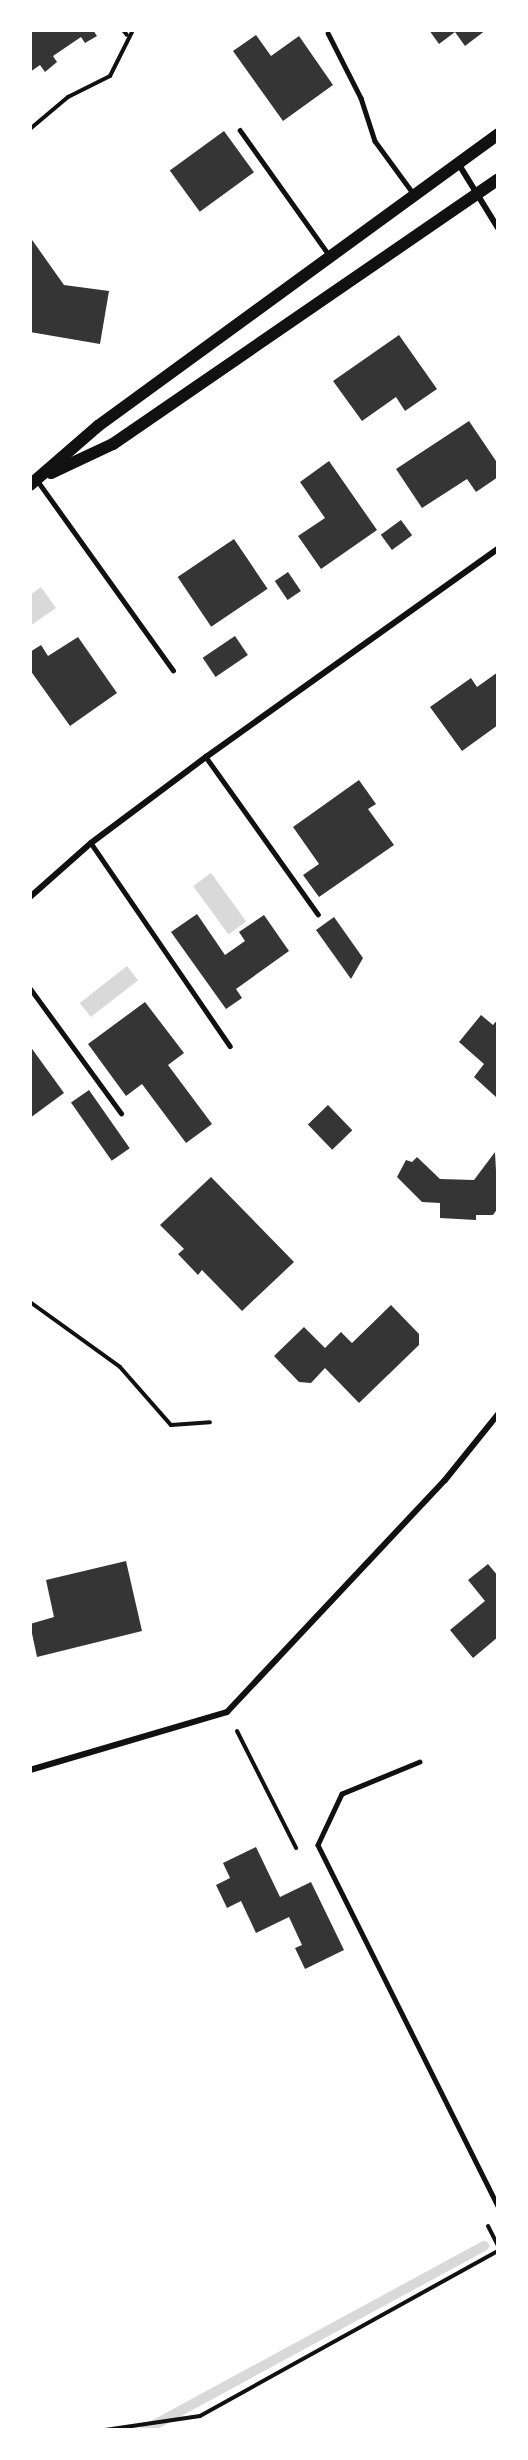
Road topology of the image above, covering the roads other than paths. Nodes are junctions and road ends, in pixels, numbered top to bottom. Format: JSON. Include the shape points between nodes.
{"nodes":[{"id":1,"x":328,"y":33,"type":"dead end"},
{"id":2,"x":240,"y":130,"type":"dead end"},
{"id":3,"x":498,"y":134,"type":"edge"},
{"id":4,"x":459,"y":163,"type":"junction"},
{"id":5,"x":498,"y":179,"type":"edge"},
{"id":6,"x":478,"y":193,"type":"junction"},
{"id":7,"x":415,"y":195,"type":"junction"},
{"id":8,"x":498,"y":228,"type":"edge"},
{"id":9,"x":329,"y":256,"type":"junction"},
{"id":10,"x":33,"y":483,"type":"edge"},
{"id":11,"x":498,"y":549,"type":"edge"},
{"id":12,"x":172,"y":670,"type":"dead end"},
{"id":13,"x":207,"y":757,"type":"junction"},
{"id":14,"x":91,"y":843,"type":"junction"},
{"id":15,"x":30,"y":897,"type":"edge"},
{"id":16,"x":318,"y":914,"type":"dead end"},
{"id":17,"x":30,"y":988,"type":"edge"},
{"id":18,"x":230,"y":1046,"type":"dead end"},
{"id":19,"x":121,"y":1113,"type":"dead end"},
{"id":20,"x":498,"y":1414,"type":"edge"},
{"id":21,"x":420,"y":1762,"type":"dead end"},
{"id":22,"x":30,"y":1770,"type":"edge"},
{"id":23,"x":498,"y":2206,"type":"edge"}],
"edges":[{"from":1,"to":7,"type":"lane","via":[[361,98],[375,141]]},
{"from":2,"to":9,"type":"lane"},
{"from":3,"to":4,"type":"main road"},
{"from":4,"to":6,"type":"street"},
{"from":4,"to":7,"type":"main road"},
{"from":5,"to":6,"type":"main road"},
{"from":6,"to":8,"type":"street"},
{"from":6,"to":10,"type":"main road","via":[[113,444]]},
{"from":7,"to":9,"type":"main road"},
{"from":9,"to":10,"type":"main road","via":[[98,426]]},
{"from":10,"to":12,"type":"lane"},
{"from":11,"to":13,"type":"street"},
{"from":13,"to":14,"type":"street"},
{"from":13,"to":16,"type":"lane"},
{"from":14,"to":15,"type":"street"},
{"from":14,"to":18,"type":"lane"},
{"from":17,"to":19,"type":"lane"},
{"from":20,"to":22,"type":"street","via":[[437,1488],[227,1712]]},
{"from":21,"to":23,"type":"lane","via":[[342,1794],[318,1845]]}]}
